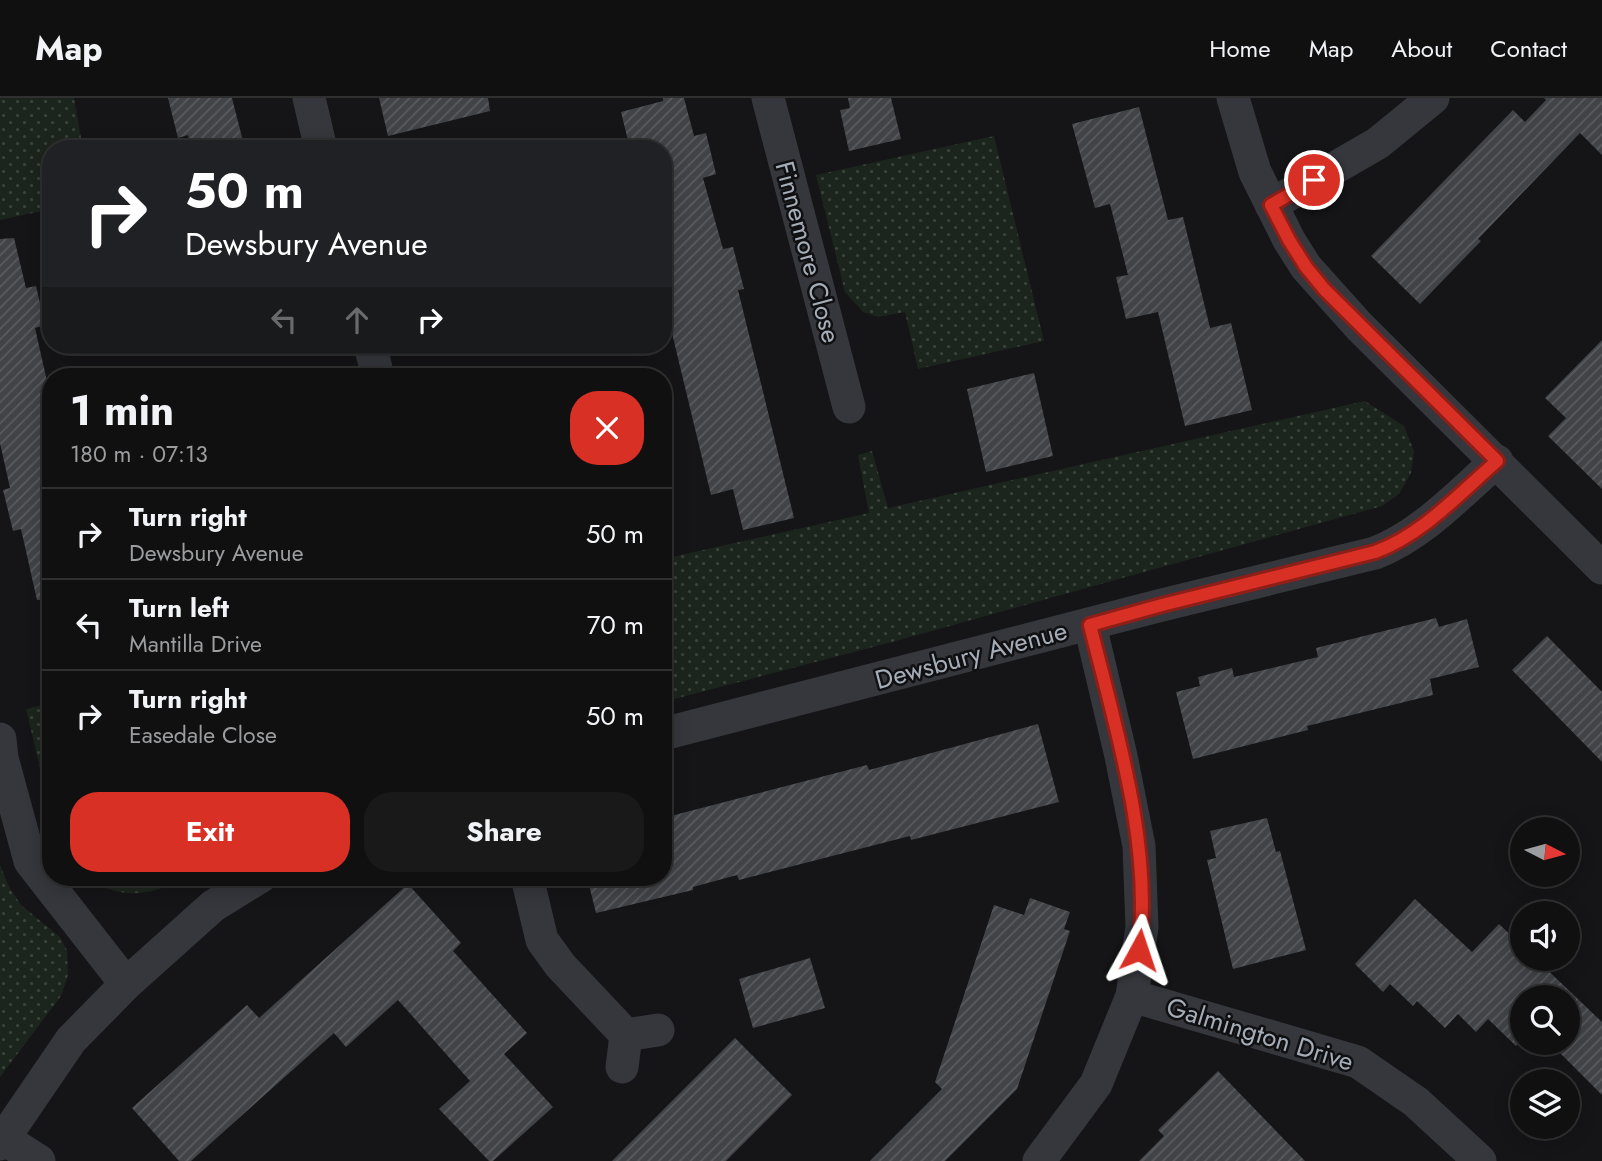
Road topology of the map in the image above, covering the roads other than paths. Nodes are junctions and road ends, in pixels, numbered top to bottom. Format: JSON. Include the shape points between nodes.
{"nodes":[{"id":1,"x":309,"y":98,"type":"edge"},
{"id":2,"x":768,"y":98,"type":"edge"},
{"id":3,"x":1233,"y":98,"type":"edge"},
{"id":4,"x":1433,"y":98,"type":"edge"},
{"id":5,"x":319,"y":140,"type":"edge"},
{"id":6,"x":1271,"y":205,"type":"junction"},
{"id":7,"x":849,"y":407,"type":"dead end"},
{"id":8,"x":1497,"y":461,"type":"junction"},
{"id":9,"x":1602,"y":568,"type":"edge"},
{"id":10,"x":1090,"y":625,"type":"junction"},
{"id":11,"x":672,"y":732,"type":"edge"},
{"id":12,"x":0,"y":739,"type":"edge"},
{"id":13,"x":42,"y":876,"type":"edge"},
{"id":14,"x":50,"y":886,"type":"edge"},
{"id":15,"x":245,"y":886,"type":"edge"},
{"id":16,"x":529,"y":886,"type":"edge"},
{"id":17,"x":126,"y":984,"type":"junction"},
{"id":18,"x":1132,"y":996,"type":"junction"},
{"id":19,"x":658,"y":1030,"type":"dead end"},
{"id":20,"x":1,"y":1141,"type":"edge"},
{"id":21,"x":39,"y":1161,"type":"edge"},
{"id":22,"x":1039,"y":1161,"type":"edge"},
{"id":23,"x":1480,"y":1161,"type":"edge"}],
"edges":[{"from":1,"to":5,"type":"street"},
{"from":2,"to":7,"type":"street","name":"Finnemore Close"},
{"from":3,"to":6,"type":"street","via":[[1255,172]]},
{"from":4,"to":6,"type":"street","via":[[1378,143]]},
{"from":6,"to":8,"type":"street","via":[[1300,258],[1324,289]]},
{"from":8,"to":9,"type":"street"},
{"from":8,"to":10,"type":"street","name":"Dewsbury Avenue","via":[[1395,545]]},
{"from":10,"to":11,"type":"street","name":"Dewsbury Avenue"},
{"from":10,"to":18,"type":"street","via":[[1139,846],[1142,927]]},
{"from":12,"to":13,"type":"street","via":[[30,861]]},
{"from":14,"to":17,"type":"street"},
{"from":15,"to":17,"type":"street","via":[[213,906]]},
{"from":16,"to":19,"type":"street","via":[[542,940],[624,1051]]},
{"from":17,"to":20,"type":"street","via":[[71,1040]]},
{"from":18,"to":22,"type":"street","via":[[1096,1084]]},
{"from":18,"to":23,"type":"street","name":"Galmington Drive","via":[[1358,1062],[1416,1102]]},
{"from":20,"to":21,"type":"street"}]}
